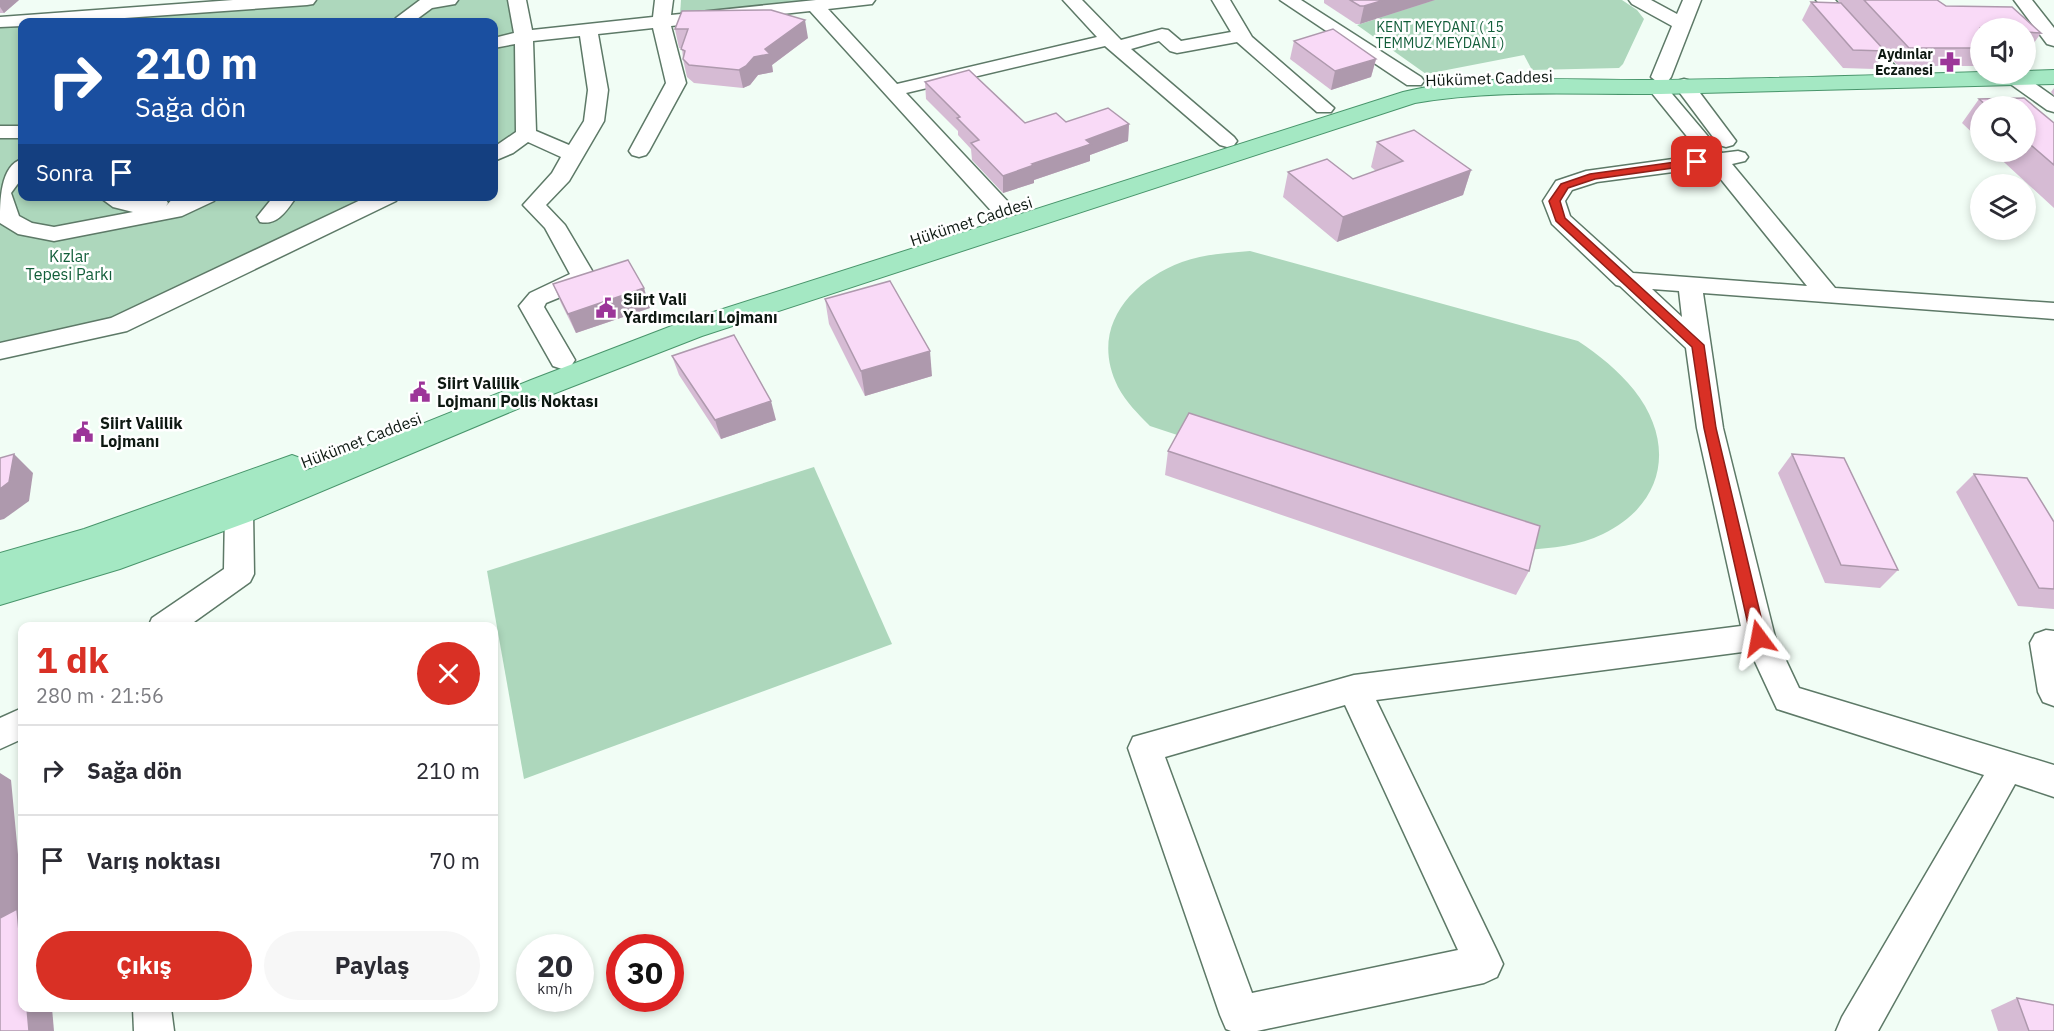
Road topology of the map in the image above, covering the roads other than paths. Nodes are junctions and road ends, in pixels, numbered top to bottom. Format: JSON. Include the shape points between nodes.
{"nodes":[{"id":1,"x":307,"y":0,"type":"edge"},
{"id":2,"x":517,"y":0,"type":"edge"},
{"id":3,"x":664,"y":0,"type":"edge"},
{"id":4,"x":866,"y":0,"type":"edge"},
{"id":5,"x":1072,"y":0,"type":"edge"},
{"id":6,"x":1221,"y":0,"type":"edge"},
{"id":7,"x":1289,"y":0,"type":"edge"},
{"id":8,"x":1638,"y":0,"type":"edge"},
{"id":9,"x":1692,"y":0,"type":"edge"},
{"id":10,"x":1826,"y":0,"type":"edge"},
{"id":11,"x":2023,"y":0,"type":"edge"},
{"id":12,"x":449,"y":1,"type":"edge"},
{"id":13,"x":815,"y":6,"type":"junction"},
{"id":14,"x":56,"y":18,"type":"edge"},
{"id":15,"x":407,"y":18,"type":"edge"},
{"id":16,"x":433,"y":18,"type":"edge"},
{"id":17,"x":18,"y":21,"type":"edge"},
{"id":18,"x":0,"y":22,"type":"edge"},
{"id":19,"x":661,"y":22,"type":"junction"},
{"id":20,"x":1683,"y":25,"type":"junction"},
{"id":21,"x":588,"y":30,"type":"junction"},
{"id":22,"x":524,"y":36,"type":"junction"},
{"id":23,"x":1243,"y":36,"type":"junction"},
{"id":24,"x":2054,"y":40,"type":"edge"},
{"id":25,"x":498,"y":42,"type":"edge"},
{"id":26,"x":1113,"y":43,"type":"junction"},
{"id":27,"x":2054,"y":65,"type":"edge"},
{"id":28,"x":2036,"y":69,"type":"edge"},
{"id":29,"x":1970,"y":70,"type":"edge"},
{"id":30,"x":1890,"y":72,"type":"junction"},
{"id":31,"x":1970,"y":74,"type":"edge"},
{"id":32,"x":2036,"y":75,"type":"edge"},
{"id":33,"x":2054,"y":77,"type":"edge"},
{"id":34,"x":1414,"y":81,"type":"junction"},
{"id":35,"x":1667,"y":83,"type":"junction"},
{"id":36,"x":2031,"y":84,"type":"edge"},
{"id":37,"x":892,"y":91,"type":"junction"},
{"id":38,"x":2054,"y":106,"type":"edge"},
{"id":39,"x":1324,"y":108,"type":"junction"},
{"id":40,"x":0,"y":132,"type":"edge"},
{"id":41,"x":18,"y":132,"type":"edge"},
{"id":42,"x":526,"y":134,"type":"junction"},
{"id":43,"x":1227,"y":141,"type":"junction"},
{"id":44,"x":639,"y":151,"type":"dead end"},
{"id":45,"x":498,"y":153,"type":"edge"},
{"id":46,"x":573,"y":154,"type":"junction"},
{"id":47,"x":1728,"y":158,"type":"junction"},
{"id":48,"x":18,"y":170,"type":"edge"},
{"id":49,"x":118,"y":201,"type":"edge"},
{"id":50,"x":179,"y":201,"type":"edge"},
{"id":51,"x":282,"y":201,"type":"edge"},
{"id":52,"x":378,"y":201,"type":"edge"},
{"id":53,"x":1003,"y":210,"type":"junction"},
{"id":54,"x":268,"y":218,"type":"dead end"},
{"id":55,"x":1624,"y":280,"type":"junction"},
{"id":56,"x":1690,"y":285,"type":"junction"},
{"id":57,"x":1837,"y":294,"type":"junction"},
{"id":58,"x":2054,"y":311,"type":"edge"},
{"id":59,"x":1698,"y":345,"type":"junction"},
{"id":60,"x":0,"y":351,"type":"edge"},
{"id":61,"x":562,"y":360,"type":"junction"},
{"id":62,"x":239,"y":512,"type":"junction"},
{"id":63,"x":0,"y":567,"type":"edge"},
{"id":64,"x":0,"y":591,"type":"edge"},
{"id":65,"x":170,"y":622,"type":"edge"},
{"id":66,"x":1759,"y":638,"type":"junction"},
{"id":67,"x":2054,"y":644,"type":"edge"},
{"id":68,"x":1354,"y":689,"type":"junction"},
{"id":69,"x":2054,"y":692,"type":"edge"},
{"id":70,"x":18,"y":725,"type":"edge"},
{"id":71,"x":0,"y":734,"type":"edge"},
{"id":72,"x":2007,"y":766,"type":"junction"},
{"id":73,"x":2054,"y":781,"type":"edge"},
{"id":74,"x":152,"y":1012,"type":"edge"},
{"id":75,"x":154,"y":1031,"type":"edge"},
{"id":76,"x":1856,"y":1031,"type":"edge"}],
"edges":[{"from":1,"to":14,"type":"street"},
{"from":2,"to":22,"type":"street"},
{"from":3,"to":19,"type":"street"},
{"from":4,"to":13,"type":"street"},
{"from":5,"to":26,"type":"street"},
{"from":6,"to":23,"type":"street"},
{"from":7,"to":34,"type":"street"},
{"from":8,"to":20,"type":"street"},
{"from":9,"to":20,"type":"street"},
{"from":10,"to":30,"type":"street"},
{"from":11,"to":24,"type":"street"},
{"from":12,"to":15,"type":"street","via":[[427,3]]},
{"from":12,"to":16,"type":"street"},
{"from":13,"to":19,"type":"street"},
{"from":13,"to":37,"type":"street"},
{"from":17,"to":18,"type":"street"},
{"from":19,"to":21,"type":"street"},
{"from":19,"to":44,"type":"street","via":[[676,83]]},
{"from":20,"to":35,"type":"street"},
{"from":21,"to":22,"type":"street"},
{"from":21,"to":46,"type":"street","via":[[598,90],[594,121]]},
{"from":22,"to":25,"type":"street"},
{"from":22,"to":42,"type":"street"},
{"from":23,"to":26,"type":"street","via":[[1178,47],[1162,34]]},
{"from":23,"to":39,"type":"street"},
{"from":26,"to":37,"type":"street"},
{"from":26,"to":43,"type":"street"},
{"from":27,"to":28,"type":"main road"},
{"from":29,"to":30,"type":"main road","name":"Hükümet Caddesi"},
{"from":30,"to":35,"type":"main road","name":"Hükümet Caddesi"},
{"from":31,"to":35,"type":"main road"},
{"from":32,"to":33,"type":"main road"},
{"from":34,"to":35,"type":"main road","name":"Hükümet Caddesi","via":[[1480,75]]},
{"from":34,"to":39,"type":"main road","name":"Hükümet Caddesi"},
{"from":35,"to":47,"type":"street"},
{"from":35,"to":62,"type":"main road","via":[[1452,90],[1411,97],[692,329]]},
{"from":36,"to":38,"type":"street"},
{"from":37,"to":53,"type":"street"},
{"from":39,"to":43,"type":"main road","name":"Hükümet Caddesi"},
{"from":40,"to":41,"type":"street"},
{"from":42,"to":45,"type":"street"},
{"from":42,"to":46,"type":"street"},
{"from":43,"to":53,"type":"main road","name":"Hükümet Caddesi"},
{"from":46,"to":61,"type":"street","via":[[561,176],[534,205],[554,225],[582,274],[577,282],[538,298],[531,306]]},
{"from":47,"to":55,"type":"street","via":[[1594,176],[1564,186],[1554,201],[1560,219]]},
{"from":47,"to":57,"type":"street"},
{"from":48,"to":50,"type":"street","via":[[0,193],[9,220],[26,229],[54,234]]},
{"from":49,"to":50,"type":"street","via":[[142,207]]},
{"from":51,"to":54,"type":"street"},
{"from":52,"to":60,"type":"street","via":[[118,325]]},
{"from":53,"to":61,"type":"main road","name":"Hükümet Caddesi","via":[[682,316]]},
{"from":55,"to":56,"type":"street"},
{"from":55,"to":59,"type":"street"},
{"from":56,"to":57,"type":"street"},
{"from":56,"to":59,"type":"street"},
{"from":57,"to":58,"type":"street"},
{"from":59,"to":66,"type":"street","via":[[1710,428]]},
{"from":61,"to":63,"type":"main road","name":"Hükümet Caddesi","via":[[247,484],[90,541]]},
{"from":62,"to":64,"type":"main road","via":[[108,559]]},
{"from":62,"to":65,"type":"street","via":[[239,574]]},
{"from":66,"to":68,"type":"street"},
{"from":66,"to":72,"type":"street","via":[[1788,699]]},
{"from":67,"to":69,"type":"street","via":[[2046,643]]},
{"from":68,"to":68,"type":"street","via":[[1484,964],[1240,1014],[1145,748]]},
{"from":70,"to":71,"type":"street"},
{"from":72,"to":73,"type":"street"},
{"from":72,"to":76,"type":"street"},
{"from":74,"to":75,"type":"street"}]}
